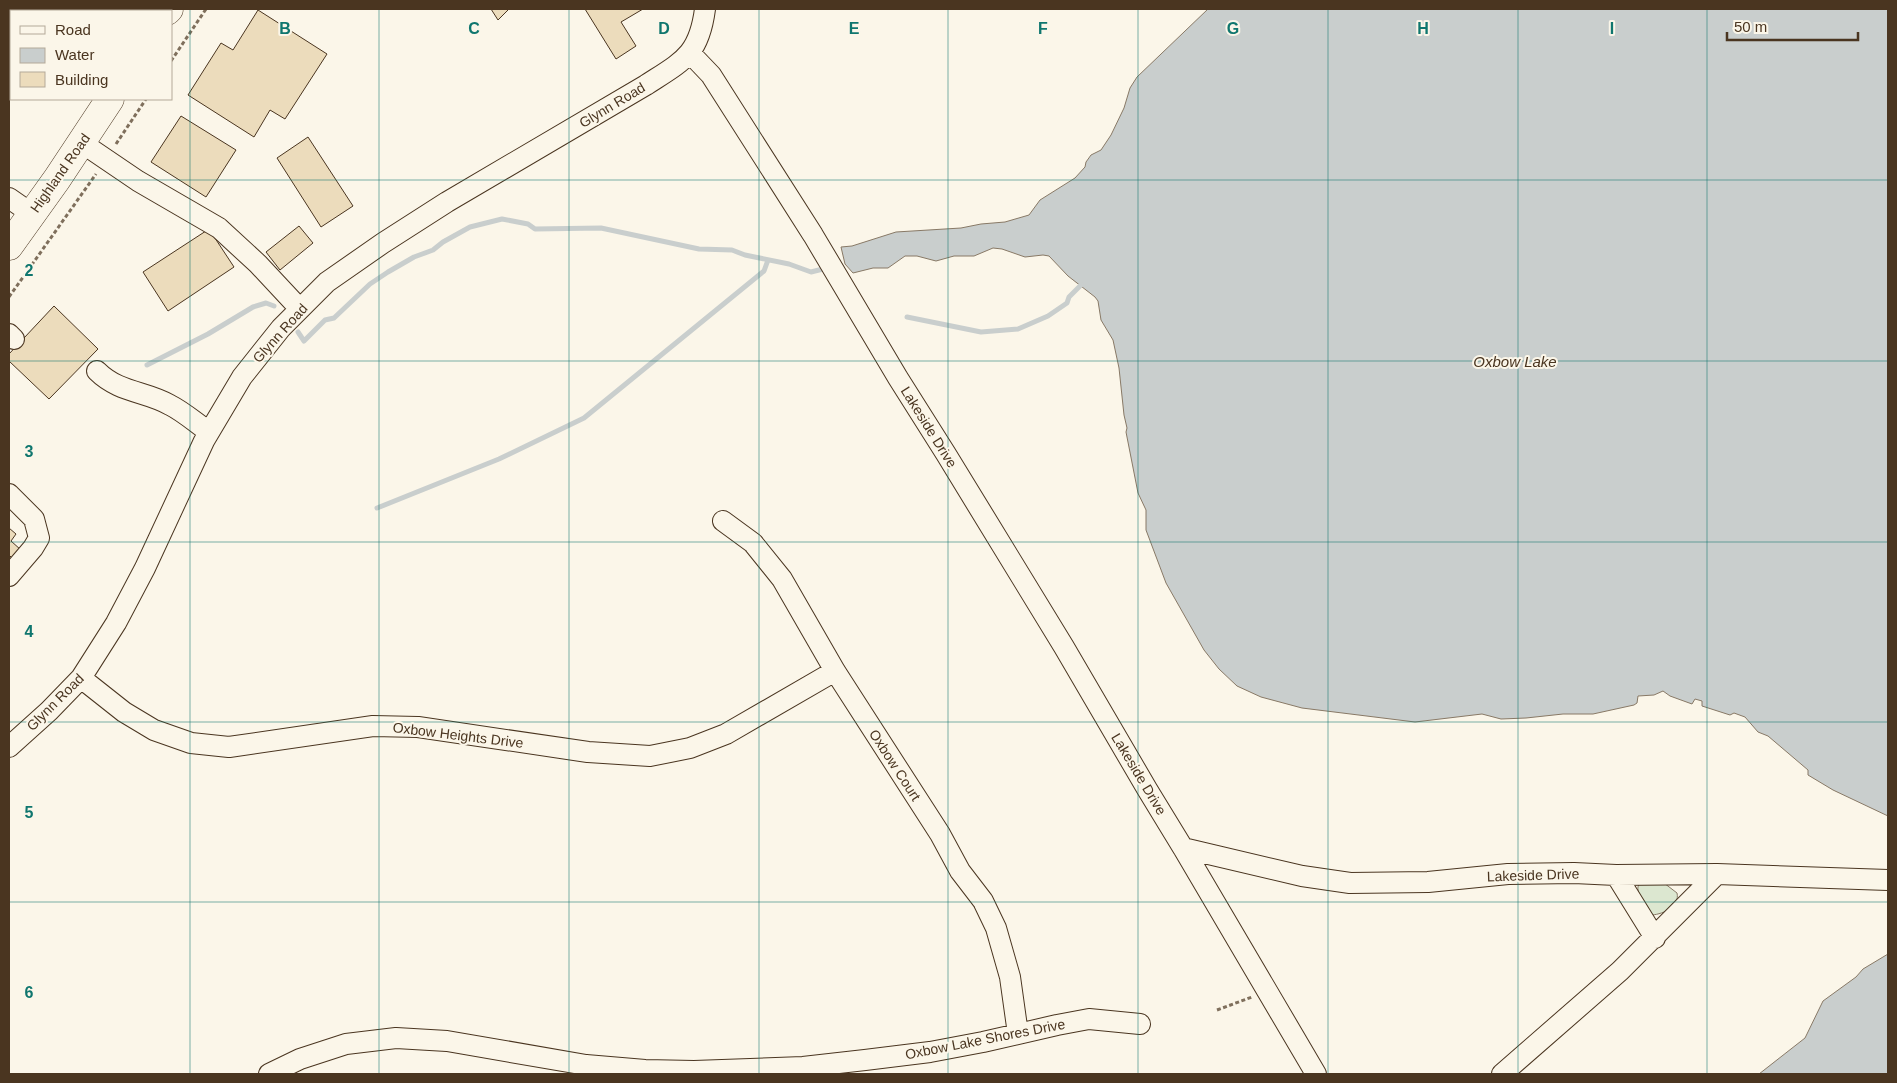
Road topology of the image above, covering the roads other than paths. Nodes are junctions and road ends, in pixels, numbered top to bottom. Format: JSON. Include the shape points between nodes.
{"nodes":[{"id":1,"x":705,"y":9,"type":"edge"},
{"id":2,"x":690,"y":53,"type":"junction"},
{"id":3,"x":109,"y":100,"type":"edge"},
{"id":4,"x":82,"y":142,"type":"junction"},
{"id":5,"x":9,"y":198,"type":"edge"},
{"id":6,"x":32,"y":214,"type":"junction"},
{"id":7,"x":9,"y":246,"type":"edge"},
{"id":8,"x":300,"y":309,"type":"junction"},
{"id":9,"x":97,"y":371,"type":"dead end"},
{"id":10,"x":209,"y":432,"type":"junction"},
{"id":11,"x":9,"y":494,"type":"edge"},
{"id":12,"x":723,"y":521,"type":"dead end"},
{"id":13,"x":9,"y":576,"type":"edge"},
{"id":14,"x":835,"y":671,"type":"junction"},
{"id":15,"x":81,"y":678,"type":"junction"},
{"id":16,"x":9,"y":746,"type":"edge"},
{"id":17,"x":1183,"y":848,"type":"junction"},
{"id":18,"x":1717,"y":874,"type":"junction"},
{"id":19,"x":1616,"y":875,"type":"junction"},
{"id":20,"x":1888,"y":880,"type":"edge"},
{"id":21,"x":1654,"y":938,"type":"junction"},
{"id":22,"x":1140,"y":1024,"type":"dead end"},
{"id":23,"x":1018,"y":1034,"type":"junction"},
{"id":24,"x":269,"y":1074,"type":"edge"},
{"id":25,"x":1316,"y":1074,"type":"edge"},
{"id":26,"x":1502,"y":1074,"type":"edge"}],
"edges":[{"from":1,"to":2,"type":"street","via":[[699,38]]},
{"from":2,"to":8,"type":"street","name":"Glynn Road","via":[[646,85],[383,243],[327,282]]},
{"from":2,"to":17,"type":"street","name":"Lakeside Drive","via":[[711,75],[813,235]]},
{"from":3,"to":4,"type":"highway","name":"Highland Road"},
{"from":4,"to":6,"type":"highway","name":"Highland Road"},
{"from":4,"to":8,"type":"street","via":[[138,181],[219,228]]},
{"from":5,"to":6,"type":"street"},
{"from":6,"to":7,"type":"highway","name":"Highland Road"},
{"from":8,"to":10,"type":"street","name":"Glynn Road","via":[[242,377]]},
{"from":9,"to":10,"type":"street","via":[[129,391],[169,404]]},
{"from":10,"to":15,"type":"street","name":"Glynn Road","via":[[145,568]]},
{"from":11,"to":13,"type":"street","via":[[34,520],[38,538]]},
{"from":12,"to":14,"type":"street","name":"Oxbow Court","via":[[753,543],[782,579]]},
{"from":14,"to":15,"type":"street","name":"Oxbow Heights Drive","via":[[726,734],[690,748],[650,756],[588,752],[418,727],[373,726],[229,747],[191,743],[154,730],[124,712]]},
{"from":14,"to":23,"type":"street","name":"Oxbow Court","via":[[940,834],[960,871],[983,901],[996,928],[1010,977]]},
{"from":15,"to":16,"type":"street","name":"Glynn Road"},
{"from":17,"to":19,"type":"street","name":"Lakeside Drive","via":[[1302,876],[1350,883],[1428,882],[1508,874]]},
{"from":17,"to":25,"type":"street","name":"Lakeside Drive"},
{"from":18,"to":19,"type":"street","name":"Lakeside Drive"},
{"from":18,"to":20,"type":"street","name":"Lakeside Drive"},
{"from":18,"to":21,"type":"street"},
{"from":19,"to":21,"type":"street"},
{"from":21,"to":26,"type":"street"},
{"from":22,"to":23,"type":"street","name":"Oxbow Lake Shores Drive","via":[[1089,1019]]},
{"from":23,"to":24,"type":"street","name":"Oxbow Lake Shores Drive","via":[[930,1052],[856,1061],[803,1067],[694,1071],[586,1065],[448,1041],[396,1038],[346,1044],[300,1059]]}]}
